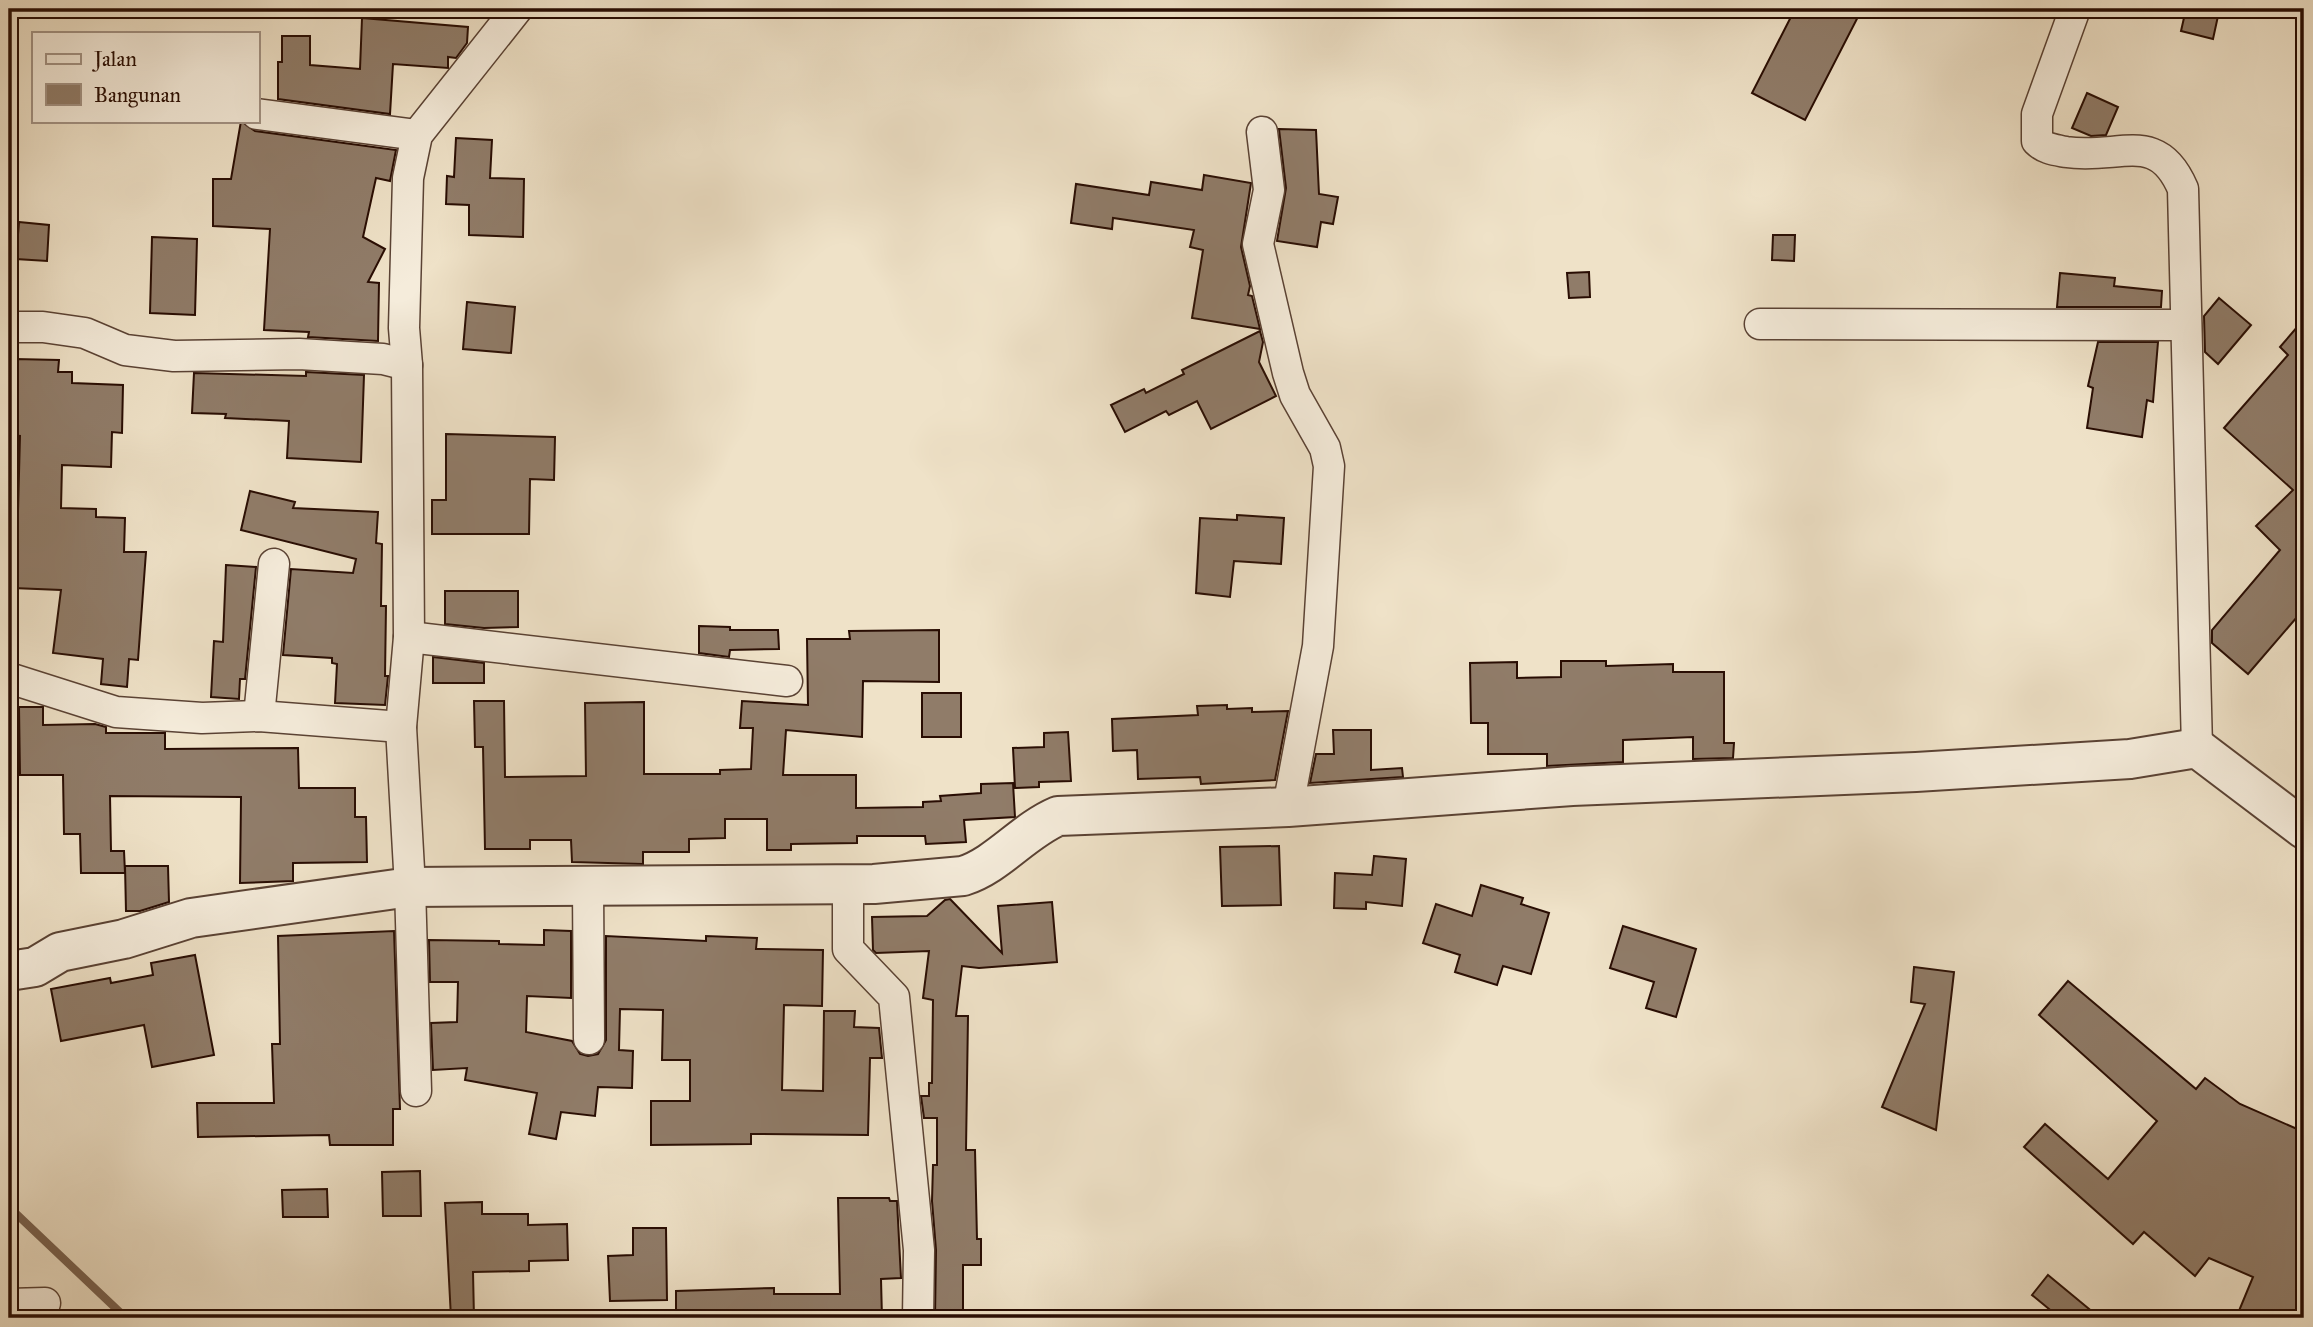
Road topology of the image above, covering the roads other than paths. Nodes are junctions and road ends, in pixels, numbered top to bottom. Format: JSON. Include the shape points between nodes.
{"nodes":[{"id":1,"x":517,"y":9,"type":"edge"},
{"id":2,"x":2075,"y":9,"type":"edge"},
{"id":3,"x":259,"y":114,"type":"edge"},
{"id":4,"x":1262,"y":132,"type":"dead end"},
{"id":5,"x":417,"y":135,"type":"junction"},
{"id":6,"x":1760,"y":324,"type":"dead end"},
{"id":7,"x":2186,"y":325,"type":"junction"},
{"id":8,"x":9,"y":327,"type":"edge"},
{"id":9,"x":407,"y":365,"type":"junction"},
{"id":10,"x":274,"y":564,"type":"dead end"},
{"id":11,"x":408,"y":637,"type":"junction"},
{"id":12,"x":9,"y":678,"type":"edge"},
{"id":13,"x":788,"y":681,"type":"dead end"},
{"id":14,"x":259,"y":716,"type":"junction"},
{"id":15,"x":401,"y":727,"type":"junction"},
{"id":16,"x":2197,"y":748,"type":"junction"},
{"id":17,"x":1288,"y":807,"type":"junction"},
{"id":18,"x":2304,"y":829,"type":"edge"},
{"id":19,"x":848,"y":884,"type":"junction"},
{"id":20,"x":588,"y":886,"type":"junction"},
{"id":21,"x":410,"y":887,"type":"junction"},
{"id":22,"x":9,"y":971,"type":"edge"},
{"id":23,"x":589,"y":1039,"type":"dead end"},
{"id":24,"x":416,"y":1091,"type":"dead end"},
{"id":25,"x":45,"y":1303,"type":"dead end"},
{"id":26,"x":9,"y":1304,"type":"edge"},
{"id":27,"x":918,"y":1318,"type":"edge"}],
"edges":[{"from":1,"to":5,"type":"street"},
{"from":2,"to":7,"type":"street","via":[[2037,114],[2035,137],[2054,150],[2084,155],[2144,150],[2169,162],[2183,189]]},
{"from":3,"to":5,"type":"street"},
{"from":4,"to":17,"type":"street","via":[[1269,190],[1258,244],[1288,373],[1325,448],[1329,466],[1318,646]]},
{"from":5,"to":9,"type":"street","via":[[408,178]]},
{"from":6,"to":7,"type":"street"},
{"from":7,"to":16,"type":"street"},
{"from":8,"to":9,"type":"street","via":[[85,333],[125,350],[174,356],[299,354],[383,359]]},
{"from":9,"to":11,"type":"street"},
{"from":10,"to":14,"type":"street"},
{"from":11,"to":13,"type":"street"},
{"from":11,"to":15,"type":"street"},
{"from":12,"to":14,"type":"street","via":[[116,712],[202,718]]},
{"from":14,"to":15,"type":"street"},
{"from":15,"to":21,"type":"street"},
{"from":16,"to":17,"type":"street","via":[[2130,759],[1572,786]]},
{"from":16,"to":18,"type":"street"},
{"from":17,"to":19,"type":"street","via":[[1058,816],[1037,826],[976,872]]},
{"from":19,"to":20,"type":"street"},
{"from":19,"to":27,"type":"street","via":[[848,949],[894,998],[919,1250]]},
{"from":20,"to":21,"type":"street"},
{"from":20,"to":23,"type":"street"},
{"from":21,"to":22,"type":"street","via":[[191,918],[60,952],[35,967]]},
{"from":21,"to":24,"type":"street"},
{"from":25,"to":26,"type":"street"}]}
